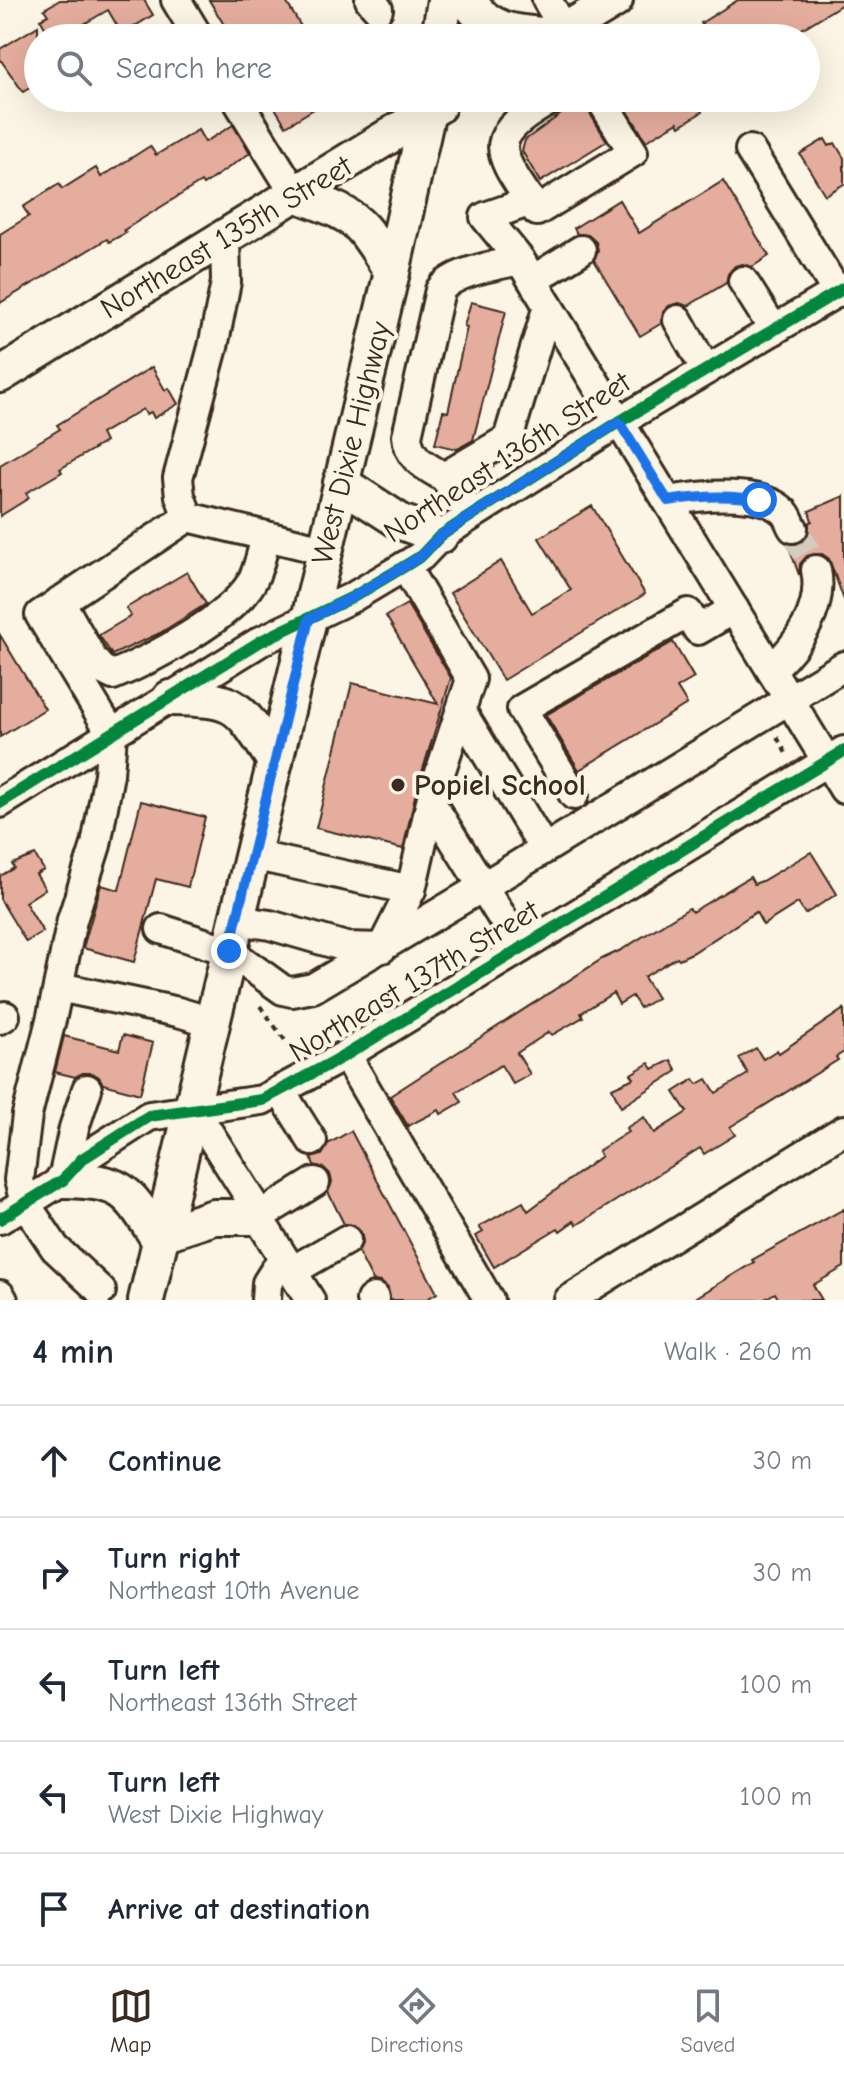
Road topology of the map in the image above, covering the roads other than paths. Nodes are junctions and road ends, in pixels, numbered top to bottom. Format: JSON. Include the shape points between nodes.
{"nodes":[{"id":1,"x":176,"y":0,"type":"edge"},
{"id":2,"x":445,"y":0,"type":"edge"},
{"id":3,"x":467,"y":0,"type":"edge"},
{"id":4,"x":547,"y":0,"type":"edge"},
{"id":5,"x":603,"y":3,"type":"edge"},
{"id":6,"x":191,"y":24,"type":"edge"},
{"id":7,"x":441,"y":24,"type":"edge"},
{"id":8,"x":491,"y":24,"type":"edge"},
{"id":9,"x":555,"y":24,"type":"edge"},
{"id":10,"x":574,"y":24,"type":"edge"},
{"id":11,"x":245,"y":112,"type":"edge"},
{"id":12,"x":422,"y":112,"type":"edge"},
{"id":13,"x":434,"y":112,"type":"edge"},
{"id":14,"x":530,"y":112,"type":"edge"},
{"id":15,"x":609,"y":112,"type":"edge"},
{"id":16,"x":750,"y":150,"type":"dead end"},
{"id":17,"x":295,"y":194,"type":"junction"},
{"id":18,"x":534,"y":206,"type":"junction"},
{"id":19,"x":225,"y":237,"type":"junction"},
{"id":20,"x":581,"y":250,"type":"dead end"},
{"id":21,"x":526,"y":270,"type":"junction"},
{"id":22,"x":392,"y":272,"type":"junction"},
{"id":23,"x":743,"y":281,"type":"dead end"},
{"id":24,"x":840,"y":290,"type":"edge"},
{"id":25,"x":548,"y":306,"type":"junction"},
{"id":26,"x":678,"y":320,"type":"dead end"},
{"id":27,"x":774,"y":330,"type":"junction"},
{"id":28,"x":706,"y":370,"type":"junction"},
{"id":29,"x":0,"y":375,"type":"edge"},
{"id":30,"x":619,"y":422,"type":"junction"},
{"id":31,"x":444,"y":477,"type":"junction"},
{"id":32,"x":341,"y":483,"type":"junction"},
{"id":33,"x":668,"y":501,"type":"junction"},
{"id":34,"x":472,"y":515,"type":"junction"},
{"id":35,"x":188,"y":517,"type":"junction"},
{"id":36,"x":793,"y":528,"type":"tunnel mouth"},
{"id":37,"x":266,"y":536,"type":"junction"},
{"id":38,"x":440,"y":536,"type":"junction"},
{"id":39,"x":324,"y":550,"type":"junction"},
{"id":40,"x":405,"y":566,"type":"junction"},
{"id":41,"x":816,"y":570,"type":"tunnel mouth"},
{"id":42,"x":60,"y":601,"type":"junction"},
{"id":43,"x":734,"y":609,"type":"junction"},
{"id":44,"x":309,"y":619,"type":"junction"},
{"id":45,"x":844,"y":666,"type":"edge"},
{"id":46,"x":771,"y":670,"type":"junction"},
{"id":47,"x":170,"y":698,"type":"junction"},
{"id":48,"x":788,"y":699,"type":"junction"},
{"id":49,"x":461,"y":711,"type":"junction"},
{"id":50,"x":112,"y":734,"type":"junction"},
{"id":51,"x":835,"y":756,"type":"edge"},
{"id":52,"x":275,"y":761,"type":"junction"},
{"id":53,"x":844,"y":789,"type":"edge"},
{"id":54,"x":574,"y":795,"type":"dead end"},
{"id":55,"x":0,"y":803,"type":"edge"},
{"id":56,"x":431,"y":803,"type":"junction"},
{"id":57,"x":544,"y":849,"type":"junction"},
{"id":58,"x":252,"y":855,"type":"junction"},
{"id":59,"x":484,"y":886,"type":"junction"},
{"id":60,"x":411,"y":890,"type":"junction"},
{"id":61,"x":161,"y":929,"type":"dead end"},
{"id":62,"x":232,"y":936,"type":"junction"},
{"id":63,"x":382,"y":948,"type":"junction"},
{"id":64,"x":521,"y":948,"type":"junction"},
{"id":65,"x":59,"y":987,"type":"junction"},
{"id":66,"x":212,"y":1022,"type":"junction"},
{"id":67,"x":346,"y":1055,"type":"junction"},
{"id":68,"x":87,"y":1089,"type":"dead end"},
{"id":69,"x":280,"y":1090,"type":"junction"},
{"id":70,"x":193,"y":1108,"type":"junction"},
{"id":71,"x":844,"y":1130,"type":"edge"},
{"id":72,"x":312,"y":1141,"type":"dead end"},
{"id":73,"x":63,"y":1180,"type":"junction"},
{"id":74,"x":315,"y":1182,"type":"dead end"},
{"id":75,"x":25,"y":1203,"type":"junction"},
{"id":76,"x":258,"y":1217,"type":"junction"},
{"id":77,"x":0,"y":1219,"type":"edge"},
{"id":78,"x":161,"y":1238,"type":"junction"},
{"id":79,"x":346,"y":1240,"type":"dead end"},
{"id":80,"x":288,"y":1264,"type":"junction"},
{"id":81,"x":101,"y":1291,"type":"dead end"},
{"id":82,"x":146,"y":1300,"type":"edge"},
{"id":83,"x":266,"y":1300,"type":"edge"},
{"id":84,"x":310,"y":1300,"type":"edge"},
{"id":85,"x":489,"y":1300,"type":"edge"},
{"id":86,"x":569,"y":1300,"type":"edge"}],
"edges":[{"from":1,"to":6,"type":"street"},
{"from":2,"to":7,"type":"main road"},
{"from":3,"to":8,"type":"main road"},
{"from":4,"to":9,"type":"street"},
{"from":5,"to":10,"type":"main road"},
{"from":11,"to":17,"type":"street"},
{"from":12,"to":17,"type":"main road","name":"Northeast 135th Street"},
{"from":13,"to":22,"type":"main road","name":"West Dixie Highway"},
{"from":14,"to":18,"type":"street","via":[[507,130],[502,143],[506,162]]},
{"from":15,"to":18,"type":"street","via":[[633,152]]},
{"from":16,"to":24,"type":"street"},
{"from":17,"to":19,"type":"main road","name":"Northeast 135th Street"},
{"from":17,"to":22,"type":"main road","via":[[355,222]]},
{"from":18,"to":21,"type":"street","via":[[485,217]]},
{"from":19,"to":29,"type":"main road","name":"Northeast 135th Street"},
{"from":19,"to":35,"type":"street","via":[[226,282],[178,478]]},
{"from":20,"to":21,"type":"street"},
{"from":21,"to":25,"type":"street"},
{"from":21,"to":31,"type":"street","via":[[455,278],[440,290],[407,436],[414,457]]},
{"from":22,"to":32,"type":"main road","name":"West Dixie Highway"},
{"from":23,"to":27,"type":"street"},
{"from":24,"to":27,"type":"street","name":"Northeast 136th Street"},
{"from":25,"to":30,"type":"street"},
{"from":25,"to":31,"type":"street","via":[[508,439]]},
{"from":26,"to":28,"type":"street"},
{"from":27,"to":28,"type":"street","name":"Northeast 136th Street"},
{"from":28,"to":30,"type":"street","name":"Northeast 136th Street"},
{"from":30,"to":33,"type":"street"},
{"from":30,"to":34,"type":"street","name":"Northeast 136th Street"},
{"from":31,"to":34,"type":"street"},
{"from":32,"to":38,"type":"main road","via":[[401,522]]},
{"from":32,"to":39,"type":"main road","name":"West Dixie Highway"},
{"from":33,"to":36,"type":"street","via":[[736,495],[784,511]]},
{"from":33,"to":43,"type":"street"},
{"from":34,"to":38,"type":"street","name":"Northeast 136th Street"},
{"from":35,"to":37,"type":"street"},
{"from":35,"to":42,"type":"street"},
{"from":37,"to":39,"type":"street"},
{"from":37,"to":42,"type":"street","via":[[253,580],[241,598],[199,629],[113,675],[92,658]]},
{"from":38,"to":40,"type":"street","name":"Northeast 136th Street"},
{"from":39,"to":44,"type":"main road","name":"West Dixie Highway"},
{"from":40,"to":44,"type":"street","name":"Northeast 136th Street"},
{"from":40,"to":49,"type":"street","via":[[471,679]]},
{"from":41,"to":46,"type":"street","via":[[818,595],[810,615],[796,642]]},
{"from":42,"to":50,"type":"street","via":[[40,615]]},
{"from":43,"to":46,"type":"street"},
{"from":43,"to":54,"type":"street","via":[[698,630],[688,613],[522,709]]},
{"from":44,"to":47,"type":"street","name":"Northeast 136th Street","via":[[261,641]]},
{"from":44,"to":52,"type":"main road","name":"West Dixie Highway"},
{"from":45,"to":48,"type":"street","name":"Northeast 137th Street"},
{"from":46,"to":48,"type":"street"},
{"from":47,"to":50,"type":"street","name":"Northeast 136th Street"},
{"from":47,"to":52,"type":"main road","via":[[215,700],[235,708]]},
{"from":48,"to":51,"type":"street"},
{"from":48,"to":57,"type":"street","name":"Northeast 137th Street"},
{"from":49,"to":56,"type":"street"},
{"from":49,"to":57,"type":"street"},
{"from":50,"to":55,"type":"street","name":"Northeast 136th Street"},
{"from":50,"to":65,"type":"street","via":[[96,845],[72,920]]},
{"from":51,"to":53,"type":"street"},
{"from":51,"to":64,"type":"street","name":"Northeast 137th Street"},
{"from":52,"to":58,"type":"main road","name":"West Dixie Highway"},
{"from":56,"to":59,"type":"street"},
{"from":56,"to":60,"type":"street"},
{"from":57,"to":59,"type":"street","name":"Northeast 137th Street"},
{"from":58,"to":60,"type":"street"},
{"from":58,"to":62,"type":"main road","name":"West Dixie Highway"},
{"from":59,"to":63,"type":"street","name":"Northeast 137th Street"},
{"from":59,"to":64,"type":"street"},
{"from":60,"to":63,"type":"street"},
{"from":61,"to":62,"type":"street"},
{"from":62,"to":63,"type":"street","via":[[270,925],[346,947]]},
{"from":62,"to":63,"type":"street","name":"Northeast 137th Street","via":[[273,985],[292,992],[326,982]]},
{"from":62,"to":66,"type":"main road","name":"West Dixie Highway"},
{"from":64,"to":67,"type":"street","name":"Northeast 137th Street"},
{"from":65,"to":66,"type":"street"},
{"from":65,"to":75,"type":"street","via":[[27,1115],[19,1180]]},
{"from":66,"to":70,"type":"main road","name":"West Dixie Highway"},
{"from":67,"to":69,"type":"street","name":"Northeast 137th Street"},
{"from":67,"to":85,"type":"street"},
{"from":68,"to":73,"type":"street"},
{"from":69,"to":70,"type":"street","name":"Northeast 137th Street","via":[[262,1100]]},
{"from":69,"to":72,"type":"street"},
{"from":70,"to":73,"type":"street","name":"Northeast 137th Street","via":[[149,1116],[82,1159]]},
{"from":70,"to":76,"type":"street"},
{"from":70,"to":78,"type":"main road","name":"West Dixie Highway"},
{"from":71,"to":86,"type":"street"},
{"from":73,"to":75,"type":"street","name":"Northeast 137th Street"},
{"from":73,"to":78,"type":"main road","via":[[108,1183],[130,1194]]},
{"from":74,"to":76,"type":"street"},
{"from":75,"to":77,"type":"street","name":"Northeast 137th Street"},
{"from":75,"to":81,"type":"street","via":[[55,1248]]},
{"from":76,"to":78,"type":"main road","via":[[214,1217]]},
{"from":76,"to":80,"type":"street"},
{"from":78,"to":82,"type":"main road","name":"West Dixie Highway"},
{"from":79,"to":80,"type":"street"},
{"from":80,"to":83,"type":"street","via":[[267,1283]]},
{"from":80,"to":84,"type":"street"}]}
